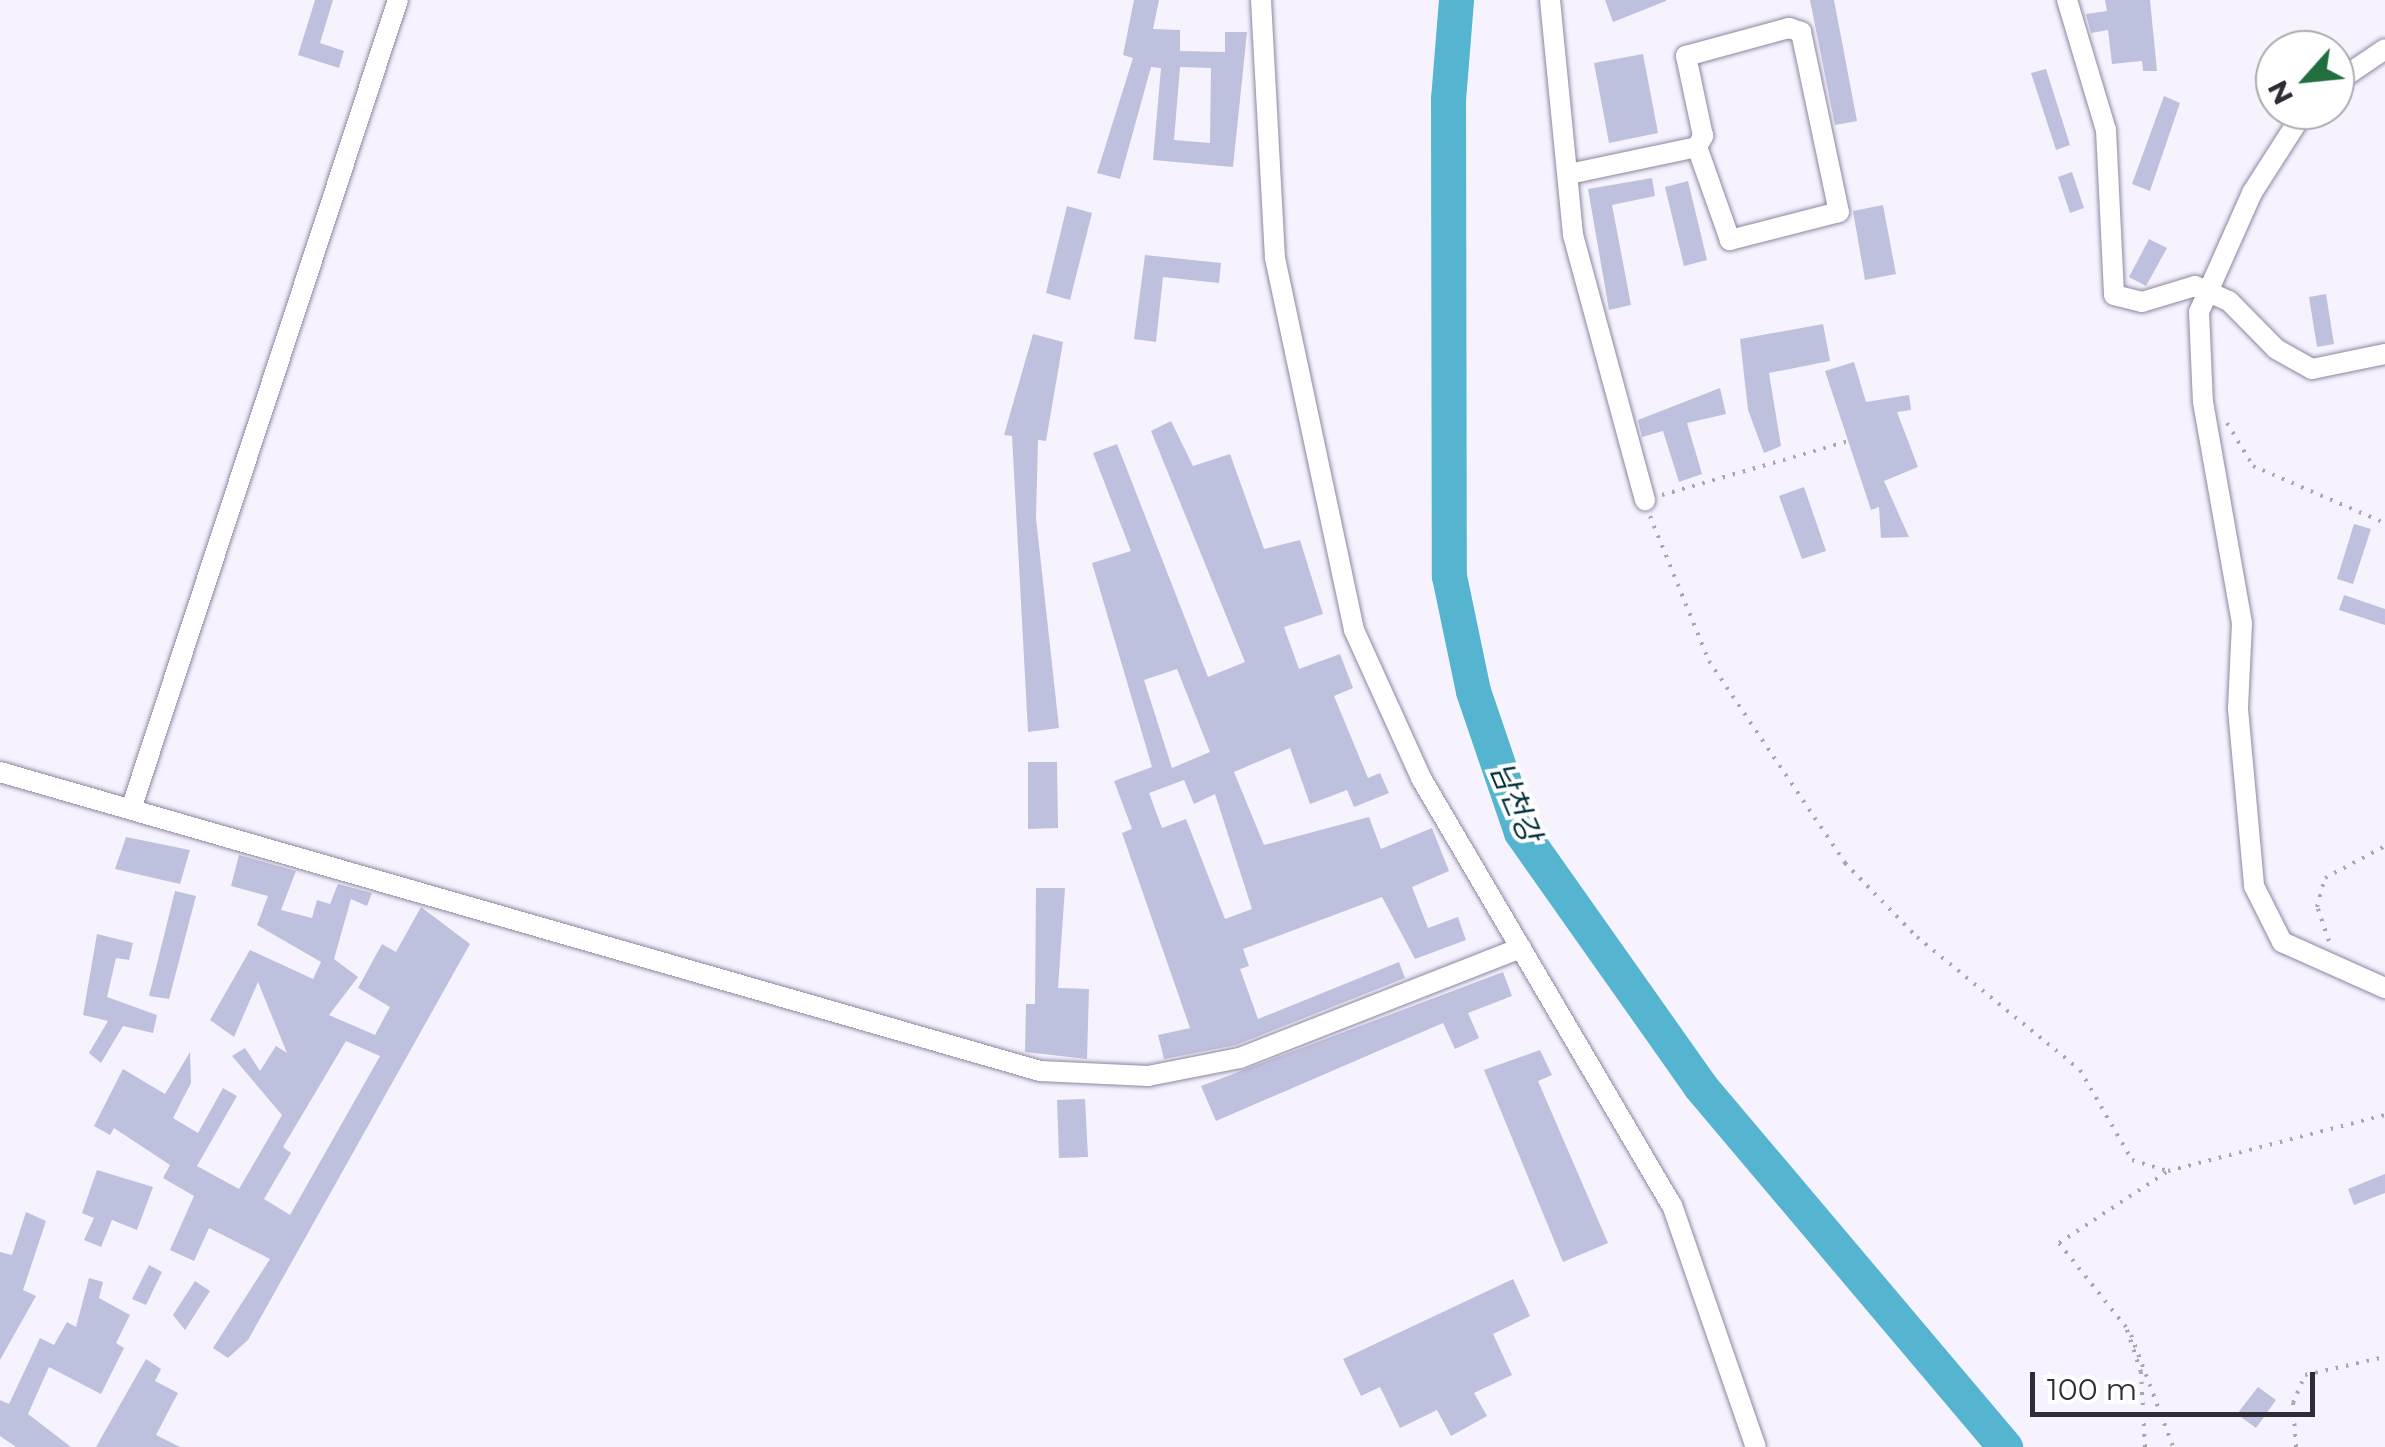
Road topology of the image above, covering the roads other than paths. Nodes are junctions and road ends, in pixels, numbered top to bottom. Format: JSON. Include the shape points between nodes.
{"nodes":[{"id":1,"x":398,"y":0,"type":"edge"},
{"id":2,"x":1261,"y":0,"type":"edge"},
{"id":3,"x":1550,"y":0,"type":"edge"},
{"id":4,"x":2067,"y":0,"type":"edge"},
{"id":5,"x":2385,"y":49,"type":"edge"},
{"id":6,"x":2355,"y":69,"type":"edge"},
{"id":7,"x":2292,"y":130,"type":"edge"},
{"id":8,"x":1697,"y":147,"type":"junction"},
{"id":9,"x":1569,"y":174,"type":"junction"},
{"id":10,"x":2208,"y":292,"type":"junction"},
{"id":11,"x":2385,"y":354,"type":"edge"},
{"id":12,"x":1645,"y":500,"type":"road end"},
{"id":13,"x":0,"y":772,"type":"edge"},
{"id":14,"x":132,"y":809,"type":"junction"},
{"id":15,"x":1522,"y":948,"type":"junction"},
{"id":16,"x":2385,"y":988,"type":"edge"},
{"id":17,"x":1756,"y":1447,"type":"edge"}],
"edges":[{"from":1,"to":14,"type":"street"},
{"from":2,"to":15,"type":"street","via":[[1275,258],[1354,630],[1388,717]]},
{"from":3,"to":9,"type":"street"},
{"from":4,"to":10,"type":"street","via":[[2106,130],[2114,294],[2126,303],[2188,287]]},
{"from":5,"to":6,"type":"street"},
{"from":7,"to":10,"type":"street","via":[[2252,193]]},
{"from":8,"to":8,"type":"street","via":[[1703,136],[1686,56],[1693,47],[1801,32],[1839,212],[1730,240]]},
{"from":8,"to":9,"type":"street"},
{"from":9,"to":12,"type":"street","via":[[1602,361]]},
{"from":10,"to":11,"type":"street","via":[[2244,313],[2295,365]]},
{"from":10,"to":16,"type":"street","via":[[2199,312],[2203,402],[2242,623],[2238,710],[2254,886],[2282,942],[2308,960]]},
{"from":13,"to":14,"type":"street"},
{"from":14,"to":15,"type":"street","via":[[1040,1070],[1148,1076],[1240,1058]]},
{"from":15,"to":17,"type":"street","via":[[1672,1204]]}]}
